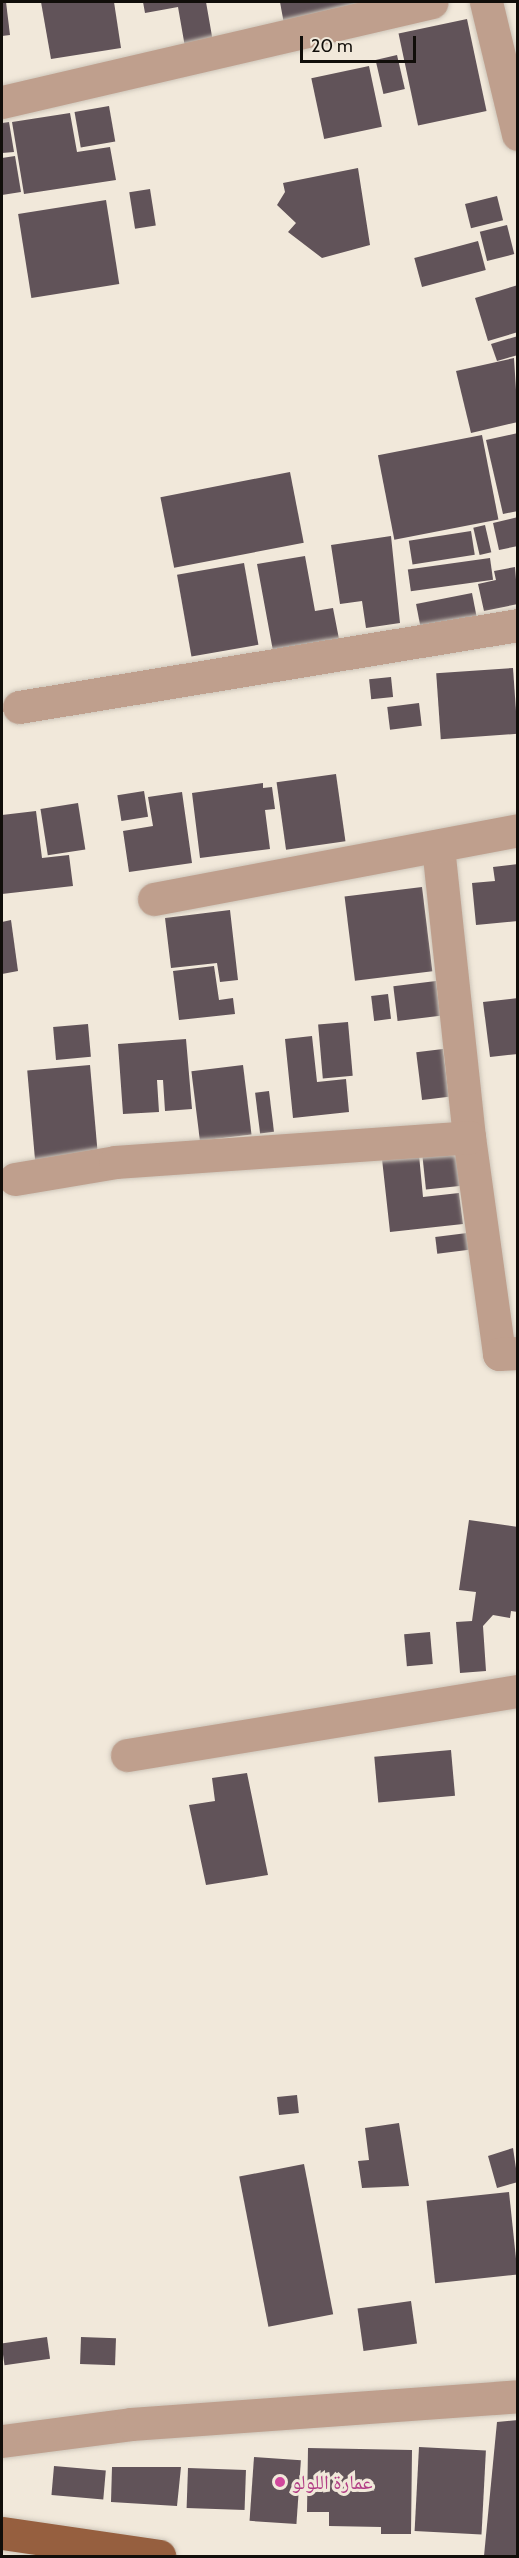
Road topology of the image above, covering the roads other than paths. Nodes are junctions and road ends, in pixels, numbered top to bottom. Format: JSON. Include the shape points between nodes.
{"nodes":[{"id":1,"x":432,"y":2,"type":"edge"},
{"id":2,"x":486,"y":2,"type":"edge"},
{"id":3,"x":2,"y":102,"type":"edge"},
{"id":4,"x":518,"y":134,"type":"edge"},
{"id":5,"x":518,"y":625,"type":"edge"},
{"id":6,"x":19,"y":707,"type":"dead end"},
{"id":7,"x":518,"y":830,"type":"edge"},
{"id":8,"x":438,"y":847,"type":"junction"},
{"id":9,"x":154,"y":899,"type":"dead end"},
{"id":10,"x":469,"y":1137,"type":"junction"},
{"id":11,"x":15,"y":1179,"type":"dead end"},
{"id":12,"x":518,"y":1353,"type":"edge"},
{"id":13,"x":518,"y":1691,"type":"edge"},
{"id":14,"x":127,"y":1755,"type":"dead end"},
{"id":15,"x":518,"y":2397,"type":"edge"},
{"id":16,"x":2,"y":2441,"type":"edge"},
{"id":17,"x":2,"y":2533,"type":"edge"},
{"id":18,"x":159,"y":2556,"type":"edge"}],
"edges":[{"from":1,"to":3,"type":"street"},
{"from":2,"to":4,"type":"street"},
{"from":5,"to":6,"type":"street"},
{"from":7,"to":8,"type":"street"},
{"from":8,"to":9,"type":"street"},
{"from":8,"to":10,"type":"street"},
{"from":10,"to":11,"type":"street","via":[[115,1162]]},
{"from":10,"to":12,"type":"street","via":[[499,1354]]},
{"from":13,"to":14,"type":"street"},
{"from":15,"to":16,"type":"street","via":[[131,2424]]},
{"from":17,"to":18,"type":"main road"}]}
